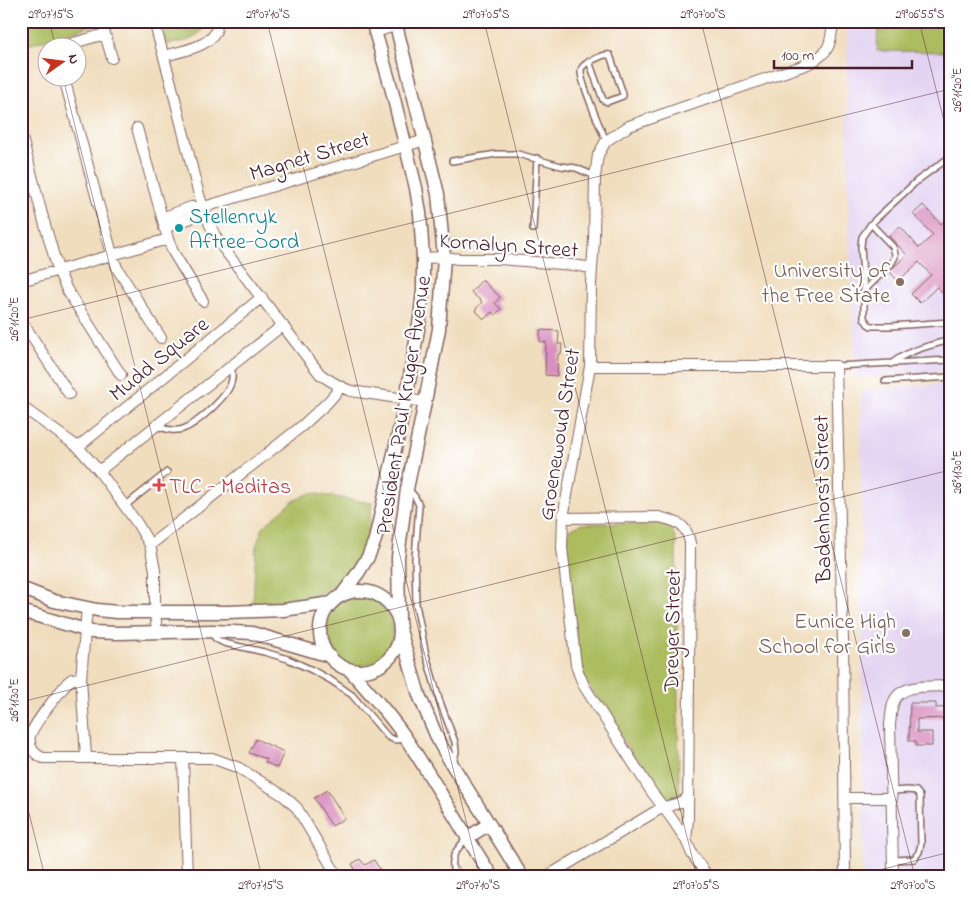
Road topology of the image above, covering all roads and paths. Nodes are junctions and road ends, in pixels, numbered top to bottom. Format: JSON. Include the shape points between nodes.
{"nodes":[{"id":1,"x":154,"y":21,"type":"edge"},
{"id":2,"x":217,"y":21,"type":"edge"},
{"id":3,"x":410,"y":21,"type":"edge"},
{"id":4,"x":833,"y":21,"type":"edge"},
{"id":5,"x":396,"y":23,"type":"edge"},
{"id":6,"x":374,"y":27,"type":"edge"},
{"id":7,"x":88,"y":39,"type":"edge"},
{"id":8,"x":164,"y":56,"type":"junction"},
{"id":9,"x":112,"y":58,"type":"dead end"},
{"id":10,"x":589,"y":61,"type":"junction"},
{"id":11,"x":67,"y":88,"type":"edge"},
{"id":12,"x":137,"y":128,"type":"dead end"},
{"id":13,"x":21,"y":134,"type":"edge"},
{"id":14,"x":426,"y":140,"type":"junction"},
{"id":15,"x":606,"y":141,"type":"junction"},
{"id":16,"x":406,"y":146,"type":"junction"},
{"id":17,"x":950,"y":157,"type":"edge"},
{"id":18,"x":537,"y":158,"type":"junction"},
{"id":19,"x":452,"y":161,"type":"dead end"},
{"id":20,"x":595,"y":177,"type":"junction"},
{"id":21,"x":204,"y":207,"type":"junction"},
{"id":22,"x":163,"y":223,"type":"junction"},
{"id":23,"x":871,"y":224,"type":"junction"},
{"id":24,"x":533,"y":229,"type":"dead end"},
{"id":25,"x":168,"y":239,"type":"junction"},
{"id":26,"x":112,"y":254,"type":"junction"},
{"id":27,"x":444,"y":257,"type":"junction"},
{"id":28,"x":424,"y":258,"type":"junction"},
{"id":29,"x":592,"y":268,"type":"junction"},
{"id":30,"x":58,"y":270,"type":"junction"},
{"id":31,"x":21,"y":281,"type":"edge"},
{"id":32,"x":864,"y":291,"type":"junction"},
{"id":33,"x":262,"y":297,"type":"junction"},
{"id":34,"x":203,"y":301,"type":"dead end"},
{"id":35,"x":21,"y":320,"type":"edge"},
{"id":36,"x":950,"y":322,"type":"edge"},
{"id":37,"x":283,"y":325,"type":"junction"},
{"id":38,"x":161,"y":338,"type":"dead end"},
{"id":39,"x":950,"y":340,"type":"edge"},
{"id":40,"x":950,"y":360,"type":"edge"},
{"id":41,"x":891,"y":364,"type":"junction"},
{"id":42,"x":232,"y":365,"type":"junction"},
{"id":43,"x":590,"y":366,"type":"junction"},
{"id":44,"x":836,"y":366,"type":"junction"},
{"id":45,"x":121,"y":376,"type":"dead end"},
{"id":46,"x":950,"y":377,"type":"edge"},
{"id":47,"x":885,"y":381,"type":"dead end"},
{"id":48,"x":341,"y":387,"type":"junction"},
{"id":49,"x":69,"y":394,"type":"dead end"},
{"id":50,"x":406,"y":399,"type":"junction"},
{"id":51,"x":426,"y":402,"type":"junction"},
{"id":52,"x":21,"y":406,"type":"edge"},
{"id":53,"x":155,"y":426,"type":"junction"},
{"id":54,"x":78,"y":447,"type":"junction"},
{"id":55,"x":99,"y":471,"type":"junction"},
{"id":56,"x":167,"y":472,"type":"dead end"},
{"id":57,"x":407,"y":489,"type":"junction"},
{"id":58,"x":124,"y":507,"type":"junction"},
{"id":59,"x":563,"y":518,"type":"junction"},
{"id":60,"x":582,"y":518,"type":"junction"},
{"id":61,"x":562,"y":529,"type":"junction"},
{"id":62,"x":150,"y":545,"type":"junction"},
{"id":63,"x":21,"y":588,"type":"edge"},
{"id":64,"x":336,"y":599,"type":"junction"},
{"id":65,"x":87,"y":608,"type":"junction"},
{"id":66,"x":21,"y":611,"type":"edge"},
{"id":67,"x":156,"y":611,"type":"junction"},
{"id":68,"x":400,"y":625,"type":"junction"},
{"id":69,"x":85,"y":630,"type":"junction"},
{"id":70,"x":209,"y":630,"type":"junction"},
{"id":71,"x":157,"y":633,"type":"junction"},
{"id":72,"x":330,"y":656,"type":"junction"},
{"id":73,"x":349,"y":669,"type":"junction"},
{"id":74,"x":80,"y":678,"type":"junction"},
{"id":75,"x":950,"y":686,"type":"edge"},
{"id":76,"x":407,"y":739,"type":"junction"},
{"id":77,"x":86,"y":757,"type":"junction"},
{"id":78,"x":183,"y":758,"type":"junction"},
{"id":79,"x":453,"y":766,"type":"junction"},
{"id":80,"x":892,"y":794,"type":"junction"},
{"id":81,"x":688,"y":797,"type":"junction"},
{"id":82,"x":844,"y":798,"type":"junction"},
{"id":83,"x":662,"y":807,"type":"junction"},
{"id":84,"x":489,"y":824,"type":"junction"},
{"id":85,"x":467,"y":838,"type":"junction"},
{"id":86,"x":686,"y":840,"type":"junction"},
{"id":87,"x":453,"y":869,"type":"dead end"},
{"id":88,"x":893,"y":871,"type":"edge"},
{"id":89,"x":187,"y":877,"type":"edge"},
{"id":90,"x":338,"y":877,"type":"edge"},
{"id":91,"x":492,"y":877,"type":"edge"},
{"id":92,"x":522,"y":877,"type":"edge"},
{"id":93,"x":546,"y":877,"type":"edge"},
{"id":94,"x":708,"y":877,"type":"edge"},
{"id":95,"x":844,"y":877,"type":"edge"}],
"edges":[{"from":1,"to":8,"type":"street"},
{"from":2,"to":8,"type":"street","via":[[216,32],[211,38],[196,47]]},
{"from":3,"to":5,"type":"street"},
{"from":4,"to":15,"type":"street","via":[[828,48],[816,60],[629,126]]},
{"from":5,"to":6,"type":"street"},
{"from":5,"to":14,"type":"street","name":"President Paul Kruger Avenue"},
{"from":6,"to":16,"type":"street","name":"President Paul Kruger Avenue"},
{"from":7,"to":9,"type":"street","via":[[105,34]]},
{"from":8,"to":21,"type":"street"},
{"from":10,"to":10,"type":"lane","via":[[610,55],[623,96],[607,102],[603,100]]},
{"from":10,"to":15,"type":"lane","via":[[580,71]]},
{"from":11,"to":26,"type":"street"},
{"from":12,"to":22,"type":"street"},
{"from":13,"to":30,"type":"street"},
{"from":14,"to":16,"type":"street","name":"Magnet Street"},
{"from":14,"to":27,"type":"street","name":"President Paul Kruger Avenue","via":[[438,194]]},
{"from":15,"to":20,"type":"street","name":"Groenewoud Street","via":[[598,155]]},
{"from":16,"to":21,"type":"street","name":"Magnet Street"},
{"from":16,"to":28,"type":"street","name":"President Paul Kruger Avenue","via":[[419,205]]},
{"from":17,"to":23,"type":"lane","via":[[918,180]]},
{"from":18,"to":19,"type":"lane","via":[[497,154]]},
{"from":18,"to":20,"type":"lane","via":[[576,168]]},
{"from":18,"to":24,"type":"lane"},
{"from":20,"to":29,"type":"street","name":"Groenewoud Street"},
{"from":21,"to":22,"type":"street","name":"Magnet Street","via":[[191,207]]},
{"from":21,"to":33,"type":"street","via":[[220,244]]},
{"from":22,"to":25,"type":"street"},
{"from":23,"to":32,"type":"lane","via":[[862,237],[861,246]]},
{"from":23,"to":32,"type":"lane","via":[[893,247],[895,257]]},
{"from":25,"to":26,"type":"street"},
{"from":25,"to":34,"type":"street"},
{"from":26,"to":30,"type":"street"},
{"from":26,"to":38,"type":"street","via":[[117,268]]},
{"from":27,"to":28,"type":"street","name":"Kornalyn Street"},
{"from":27,"to":29,"type":"street","name":"Kornalyn Street"},
{"from":27,"to":51,"type":"street","name":"President Paul Kruger Avenue","via":[[439,329]]},
{"from":28,"to":50,"type":"street","name":"President Paul Kruger Avenue","via":[[420,318]]},
{"from":29,"to":43,"type":"street","name":"Groenewoud Street"},
{"from":30,"to":31,"type":"street"},
{"from":30,"to":45,"type":"street"},
{"from":32,"to":36,"type":"lane","via":[[864,318],[871,326]]},
{"from":33,"to":37,"type":"street"},
{"from":33,"to":54,"type":"street","name":"Mudd Square"},
{"from":35,"to":49,"type":"street"},
{"from":37,"to":42,"type":"street"},
{"from":37,"to":48,"type":"street","via":[[320,374]]},
{"from":39,"to":41,"type":"lane","via":[[919,349]]},
{"from":40,"to":41,"type":"lane"},
{"from":41,"to":44,"type":"lane"},
{"from":42,"to":53,"type":"street"},
{"from":42,"to":53,"type":"lane","via":[[232,382],[226,393],[193,424],[172,430]]},
{"from":43,"to":44,"type":"street"},
{"from":43,"to":59,"type":"street","name":"Groenewoud Street"},
{"from":44,"to":82,"type":"street","name":"Badenhorst Street"},
{"from":46,"to":47,"type":"lane"},
{"from":48,"to":50,"type":"street"},
{"from":48,"to":62,"type":"street","via":[[302,426]]},
{"from":50,"to":51,"type":"street"},
{"from":50,"to":64,"type":"street","name":"President Paul Kruger Avenue","via":[[375,540],[358,573]]},
{"from":51,"to":57,"type":"street","name":"President Paul Kruger Avenue"},
{"from":52,"to":54,"type":"street"},
{"from":53,"to":55,"type":"street"},
{"from":54,"to":55,"type":"street"},
{"from":55,"to":58,"type":"street"},
{"from":56,"to":58,"type":"lane"},
{"from":57,"to":68,"type":"street","name":"President Paul Kruger Avenue","via":[[398,557]]},
{"from":57,"to":79,"type":"lane","via":[[416,497],[419,506],[416,604],[426,655],[455,742]]},
{"from":58,"to":62,"type":"street"},
{"from":59,"to":60,"type":"street","name":"Dreyer Street"},
{"from":59,"to":61,"type":"street","name":"Groenewoud Street"},
{"from":60,"to":61,"type":"street","name":"Dreyer Street"},
{"from":60,"to":81,"type":"street","name":"Dreyer Street","via":[[659,516],[683,526],[688,534]]},
{"from":61,"to":83,"type":"street","name":"Groenewoud Street","via":[[579,674]]},
{"from":62,"to":67,"type":"street","via":[[156,570]]},
{"from":63,"to":65,"type":"street","via":[[54,601]]},
{"from":64,"to":67,"type":"street","via":[[283,610]]},
{"from":64,"to":68,"type":"street","via":[[354,591],[382,597],[393,608]]},
{"from":64,"to":72,"type":"street","via":[[324,614],[321,626],[322,639]]},
{"from":65,"to":67,"type":"street","via":[[117,612]]},
{"from":65,"to":69,"type":"street"},
{"from":66,"to":69,"type":"street"},
{"from":67,"to":71,"type":"street"},
{"from":68,"to":73,"type":"street","via":[[399,642],[384,662],[373,668]]},
{"from":68,"to":79,"type":"street","name":"President Paul Kruger Avenue","via":[[419,695]]},
{"from":69,"to":71,"type":"street"},
{"from":69,"to":74,"type":"street"},
{"from":70,"to":71,"type":"street"},
{"from":70,"to":72,"type":"street","via":[[252,633]]},
{"from":70,"to":76,"type":"lane","via":[[224,643],[288,659],[332,681],[352,695],[388,738]]},
{"from":72,"to":73,"type":"street"},
{"from":73,"to":76,"type":"street"},
{"from":74,"to":77,"type":"street"},
{"from":74,"to":77,"type":"street","via":[[67,683],[38,722],[30,743],[36,754],[43,758]]},
{"from":75,"to":80,"type":"street","via":[[908,688],[893,703],[890,724]]},
{"from":76,"to":85,"type":"street"},
{"from":77,"to":78,"type":"street"},
{"from":78,"to":89,"type":"street"},
{"from":78,"to":90,"type":"street","via":[[212,758],[239,768],[284,796],[297,808]]},
{"from":79,"to":84,"type":"street","name":"President Paul Kruger Avenue"},
{"from":80,"to":82,"type":"street"},
{"from":80,"to":88,"type":"street"},
{"from":80,"to":88,"type":"lane","via":[[908,790],[916,791],[920,796],[921,844],[914,859]]},
{"from":81,"to":83,"type":"street","via":[[678,804]]},
{"from":81,"to":86,"type":"street","name":"Dreyer Street"},
{"from":82,"to":95,"type":"street","name":"Badenhorst Street"},
{"from":83,"to":86,"type":"street","name":"Groenewoud Street"},
{"from":83,"to":93,"type":"street"},
{"from":84,"to":85,"type":"street"},
{"from":84,"to":92,"type":"street","name":"President Paul Kruger Avenue"},
{"from":85,"to":87,"type":"lane","via":[[455,852]]},
{"from":85,"to":91,"type":"street"},
{"from":86,"to":94,"type":"street","name":"Groenewoud Street"}]}
